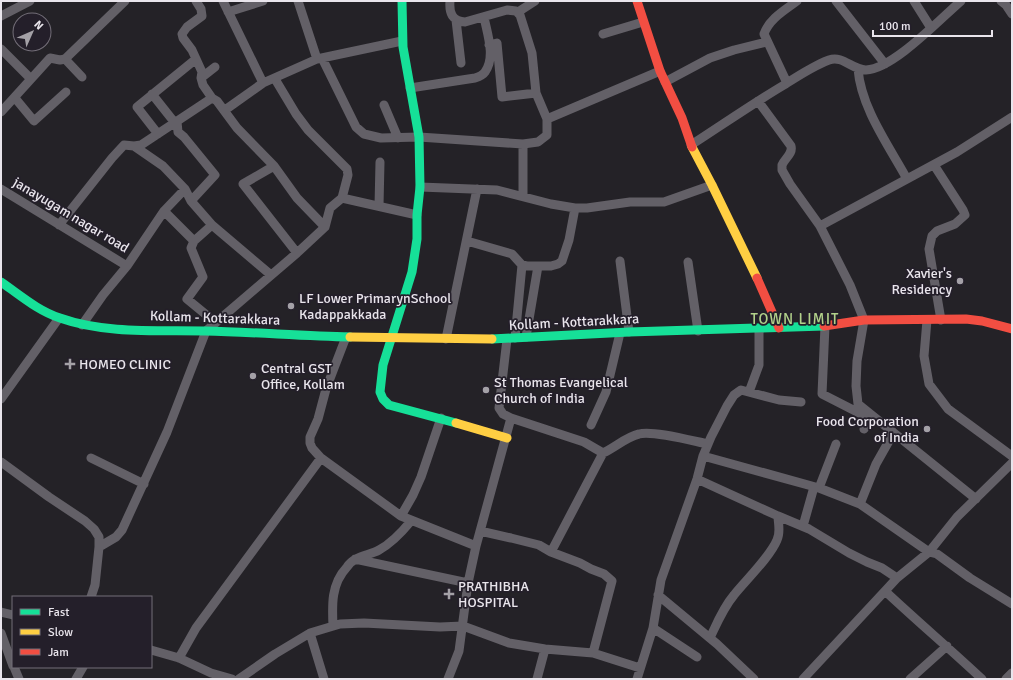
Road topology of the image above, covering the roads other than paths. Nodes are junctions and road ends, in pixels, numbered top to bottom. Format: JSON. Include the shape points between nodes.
{"nodes":[{"id":1,"x":30,"y":1,"type":"edge"},
{"id":2,"x":125,"y":1,"type":"edge"},
{"id":3,"x":196,"y":1,"type":"edge"},
{"id":4,"x":223,"y":1,"type":"edge"},
{"id":5,"x":263,"y":1,"type":"edge"},
{"id":6,"x":298,"y":1,"type":"edge"},
{"id":7,"x":402,"y":1,"type":"edge"},
{"id":8,"x":450,"y":1,"type":"edge"},
{"id":9,"x":503,"y":1,"type":"edge"},
{"id":10,"x":535,"y":1,"type":"edge"},
{"id":11,"x":637,"y":1,"type":"edge"},
{"id":12,"x":797,"y":1,"type":"edge"},
{"id":13,"x":836,"y":1,"type":"edge"},
{"id":14,"x":914,"y":1,"type":"edge"},
{"id":15,"x":961,"y":1,"type":"edge"},
{"id":16,"x":1002,"y":1,"type":"edge"},
{"id":17,"x":506,"y":10,"type":"junction"},
{"id":18,"x":228,"y":12,"type":"junction"},
{"id":19,"x":518,"y":12,"type":"junction"},
{"id":20,"x":1012,"y":14,"type":"edge"},
{"id":21,"x":1,"y":16,"type":"edge"},
{"id":22,"x":484,"y":17,"type":"junction"},
{"id":23,"x":456,"y":20,"type":"junction"},
{"id":24,"x":643,"y":22,"type":"junction"},
{"id":25,"x":931,"y":28,"type":"junction"},
{"id":26,"x":603,"y":34,"type":"dead end"},
{"id":27,"x":402,"y":41,"type":"junction"},
{"id":28,"x":767,"y":42,"type":"junction"},
{"id":29,"x":489,"y":44,"type":"junction"},
{"id":30,"x":1,"y":49,"type":"edge"},
{"id":31,"x":65,"y":59,"type":"junction"},
{"id":32,"x":196,"y":59,"type":"junction"},
{"id":33,"x":320,"y":59,"type":"junction"},
{"id":34,"x":460,"y":63,"type":"dead end"},
{"id":35,"x":885,"y":64,"type":"junction"},
{"id":36,"x":215,"y":67,"type":"dead end"},
{"id":37,"x":858,"y":69,"type":"junction"},
{"id":38,"x":660,"y":71,"type":"junction"},
{"id":39,"x":82,"y":77,"type":"dead end"},
{"id":40,"x":201,"y":78,"type":"junction"},
{"id":41,"x":31,"y":79,"type":"junction"},
{"id":42,"x":274,"y":79,"type":"junction"},
{"id":43,"x":665,"y":82,"type":"junction"},
{"id":44,"x":263,"y":83,"type":"junction"},
{"id":45,"x":787,"y":83,"type":"junction"},
{"id":46,"x":410,"y":88,"type":"junction"},
{"id":47,"x":66,"y":92,"type":"dead end"},
{"id":48,"x":536,"y":93,"type":"junction"},
{"id":49,"x":152,"y":94,"type":"junction"},
{"id":50,"x":15,"y":98,"type":"junction"},
{"id":51,"x":212,"y":98,"type":"junction"},
{"id":52,"x":758,"y":101,"type":"junction"},
{"id":53,"x":384,"y":105,"type":"dead end"},
{"id":54,"x":225,"y":110,"type":"junction"},
{"id":55,"x":1,"y":112,"type":"edge"},
{"id":56,"x":1012,"y":117,"type":"edge"},
{"id":57,"x":547,"y":119,"type":"junction"},
{"id":58,"x":176,"y":122,"type":"junction"},
{"id":59,"x":158,"y":134,"type":"junction"},
{"id":60,"x":419,"y":137,"type":"junction"},
{"id":61,"x":398,"y":138,"type":"junction"},
{"id":62,"x":523,"y":144,"type":"junction"},
{"id":63,"x":691,"y":145,"type":"junction"},
{"id":64,"x":134,"y":146,"type":"junction"},
{"id":65,"x":380,"y":162,"type":"dead end"},
{"id":66,"x":934,"y":165,"type":"junction"},
{"id":67,"x":274,"y":166,"type":"junction"},
{"id":68,"x":907,"y":179,"type":"junction"},
{"id":69,"x":712,"y":185,"type":"junction"},
{"id":70,"x":420,"y":187,"type":"junction"},
{"id":71,"x":1,"y":189,"type":"edge"},
{"id":72,"x":185,"y":189,"type":"junction"},
{"id":73,"x":477,"y":189,"type":"junction"},
{"id":74,"x":523,"y":196,"type":"junction"},
{"id":75,"x":342,"y":198,"type":"junction"},
{"id":76,"x":191,"y":201,"type":"junction"},
{"id":77,"x":379,"y":206,"type":"junction"},
{"id":78,"x":575,"y":208,"type":"junction"},
{"id":79,"x":164,"y":211,"type":"junction"},
{"id":80,"x":417,"y":216,"type":"junction"},
{"id":81,"x":212,"y":225,"type":"junction"},
{"id":82,"x":59,"y":226,"type":"junction"},
{"id":83,"x":820,"y":226,"type":"junction"},
{"id":84,"x":325,"y":227,"type":"junction"},
{"id":85,"x":194,"y":241,"type":"junction"},
{"id":86,"x":468,"y":241,"type":"junction"},
{"id":87,"x":297,"y":253,"type":"junction"},
{"id":88,"x":620,"y":261,"type":"dead end"},
{"id":89,"x":688,"y":262,"type":"dead end"},
{"id":90,"x":522,"y":265,"type":"junction"},
{"id":91,"x":127,"y":266,"type":"junction"},
{"id":92,"x":538,"y":266,"type":"junction"},
{"id":93,"x":271,"y":275,"type":"junction"},
{"id":94,"x":1,"y":282,"type":"edge"},
{"id":95,"x":1,"y":287,"type":"edge"},
{"id":96,"x":20,"y":296,"type":"junction"},
{"id":97,"x":59,"y":318,"type":"junction"},
{"id":98,"x":864,"y":320,"type":"junction"},
{"id":99,"x":927,"y":320,"type":"junction"},
{"id":100,"x":941,"y":320,"type":"junction"},
{"id":101,"x":215,"y":322,"type":"junction"},
{"id":102,"x":82,"y":325,"type":"junction"},
{"id":103,"x":825,"y":326,"type":"junction"},
{"id":104,"x":779,"y":328,"type":"junction"},
{"id":105,"x":759,"y":329,"type":"junction"},
{"id":106,"x":1012,"y":329,"type":"edge"},
{"id":107,"x":206,"y":331,"type":"junction"},
{"id":108,"x":698,"y":331,"type":"junction"},
{"id":109,"x":624,"y":333,"type":"junction"},
{"id":110,"x":346,"y":337,"type":"junction"},
{"id":111,"x":526,"y":337,"type":"junction"},
{"id":112,"x":392,"y":338,"type":"junction"},
{"id":113,"x":511,"y":338,"type":"junction"},
{"id":114,"x":446,"y":339,"type":"junction"},
{"id":115,"x":749,"y":392,"type":"junction"},
{"id":116,"x":1,"y":399,"type":"edge"},
{"id":117,"x":801,"y":402,"type":"dead end"},
{"id":118,"x":441,"y":418,"type":"junction"},
{"id":119,"x":511,"y":418,"type":"junction"},
{"id":120,"x":591,"y":425,"type":"dead end"},
{"id":121,"x":864,"y":429,"type":"dead end"},
{"id":122,"x":892,"y":431,"type":"junction"},
{"id":123,"x":506,"y":438,"type":"junction"},
{"id":124,"x":708,"y":444,"type":"junction"},
{"id":125,"x":836,"y":444,"type":"dead end"},
{"id":126,"x":603,"y":453,"type":"junction"},
{"id":127,"x":703,"y":456,"type":"junction"},
{"id":128,"x":1012,"y":456,"type":"edge"},
{"id":129,"x":91,"y":458,"type":"dead end"},
{"id":130,"x":321,"y":458,"type":"junction"},
{"id":131,"x":1,"y":462,"type":"edge"},
{"id":132,"x":1012,"y":463,"type":"edge"},
{"id":133,"x":696,"y":478,"type":"junction"},
{"id":134,"x":144,"y":484,"type":"junction"},
{"id":135,"x":817,"y":488,"type":"junction"},
{"id":136,"x":976,"y":499,"type":"junction"},
{"id":137,"x":860,"y":504,"type":"junction"},
{"id":138,"x":401,"y":516,"type":"junction"},
{"id":139,"x":778,"y":516,"type":"junction"},
{"id":140,"x":411,"y":521,"type":"junction"},
{"id":141,"x":803,"y":526,"type":"junction"},
{"id":142,"x":480,"y":531,"type":"junction"},
{"id":143,"x":476,"y":546,"type":"junction"},
{"id":144,"x":99,"y":547,"type":"junction"},
{"id":145,"x":551,"y":552,"type":"junction"},
{"id":146,"x":929,"y":552,"type":"junction"},
{"id":147,"x":355,"y":559,"type":"junction"},
{"id":148,"x":897,"y":578,"type":"junction"},
{"id":149,"x":468,"y":583,"type":"junction"},
{"id":150,"x":885,"y":591,"type":"junction"},
{"id":151,"x":658,"y":595,"type":"junction"},
{"id":152,"x":91,"y":596,"type":"edge"},
{"id":153,"x":1012,"y":604,"type":"edge"},
{"id":154,"x":1,"y":612,"type":"edge"},
{"id":155,"x":12,"y":615,"type":"edge"},
{"id":156,"x":332,"y":626,"type":"junction"},
{"id":157,"x":463,"y":626,"type":"junction"},
{"id":158,"x":653,"y":628,"type":"junction"},
{"id":159,"x":310,"y":633,"type":"junction"},
{"id":160,"x":710,"y":638,"type":"junction"},
{"id":161,"x":2,"y":639,"type":"edge"},
{"id":162,"x":947,"y":646,"type":"junction"},
{"id":163,"x":545,"y":649,"type":"junction"},
{"id":164,"x":152,"y":650,"type":"edge"},
{"id":165,"x":593,"y":653,"type":"junction"},
{"id":166,"x":697,"y":657,"type":"dead end"},
{"id":167,"x":179,"y":658,"type":"junction"},
{"id":168,"x":12,"y":664,"type":"edge"},
{"id":169,"x":14,"y":668,"type":"edge"},
{"id":170,"x":82,"y":668,"type":"edge"},
{"id":171,"x":640,"y":668,"type":"junction"},
{"id":172,"x":1012,"y":673,"type":"edge"},
{"id":173,"x":19,"y":679,"type":"edge"},
{"id":174,"x":76,"y":679,"type":"edge"},
{"id":175,"x":232,"y":679,"type":"edge"},
{"id":176,"x":239,"y":679,"type":"edge"},
{"id":177,"x":324,"y":679,"type":"edge"},
{"id":178,"x":448,"y":679,"type":"edge"},
{"id":179,"x":537,"y":679,"type":"edge"},
{"id":180,"x":637,"y":679,"type":"edge"},
{"id":181,"x":754,"y":679,"type":"edge"},
{"id":182,"x":803,"y":679,"type":"edge"},
{"id":183,"x":910,"y":679,"type":"edge"},
{"id":184,"x":982,"y":679,"type":"edge"},
{"id":185,"x":1006,"y":679,"type":"edge"}],
"edges":[{"from":1,"to":21,"type":"street"},
{"from":2,"to":31,"type":"street"},
{"from":3,"to":32,"type":"street","via":[[202,16],[182,34]]},
{"from":4,"to":18,"type":"street"},
{"from":5,"to":18,"type":"street"},
{"from":6,"to":33,"type":"street"},
{"from":7,"to":27,"type":"main road"},
{"from":8,"to":23,"type":"street","via":[[451,16]]},
{"from":9,"to":17,"type":"street"},
{"from":10,"to":19,"type":"street"},
{"from":11,"to":24,"type":"main road"},
{"from":12,"to":28,"type":"street","via":[[770,22],[764,34]]},
{"from":13,"to":35,"type":"street"},
{"from":14,"to":25,"type":"street"},
{"from":15,"to":25,"type":"street"},
{"from":16,"to":20,"type":"street"},
{"from":17,"to":19,"type":"street"},
{"from":17,"to":22,"type":"street"},
{"from":18,"to":44,"type":"street"},
{"from":19,"to":48,"type":"street","via":[[532,53]]},
{"from":22,"to":23,"type":"street","via":[[466,22]]},
{"from":22,"to":29,"type":"street"},
{"from":23,"to":34,"type":"street"},
{"from":24,"to":26,"type":"street"},
{"from":24,"to":38,"type":"main road"},
{"from":25,"to":35,"type":"street"},
{"from":27,"to":33,"type":"street"},
{"from":27,"to":46,"type":"main road"},
{"from":28,"to":43,"type":"street","via":[[710,58]]},
{"from":28,"to":45,"type":"street"},
{"from":29,"to":46,"type":"street","via":[[491,56],[486,72],[482,75]]},
{"from":29,"to":48,"type":"street","via":[[497,43],[502,97]]},
{"from":30,"to":41,"type":"street"},
{"from":31,"to":39,"type":"street"},
{"from":31,"to":41,"type":"street","via":[[50,58]]},
{"from":32,"to":40,"type":"street","via":[[202,72]]},
{"from":32,"to":49,"type":"street"},
{"from":33,"to":42,"type":"street"},
{"from":33,"to":61,"type":"street","via":[[360,132],[370,136]]},
{"from":35,"to":37,"type":"street","via":[[867,70]]},
{"from":36,"to":40,"type":"street"},
{"from":37,"to":45,"type":"street","via":[[837,58],[829,59]]},
{"from":37,"to":68,"type":"street","via":[[864,98]]},
{"from":38,"to":43,"type":"main road"},
{"from":38,"to":57,"type":"street"},
{"from":40,"to":51,"type":"street"},
{"from":41,"to":50,"type":"street"},
{"from":42,"to":44,"type":"street"},
{"from":42,"to":75,"type":"street","via":[[308,130],[347,169],[348,175]]},
{"from":43,"to":63,"type":"main road"},
{"from":44,"to":54,"type":"street"},
{"from":45,"to":52,"type":"street"},
{"from":46,"to":60,"type":"main road"},
{"from":47,"to":50,"type":"street","via":[[34,121]]},
{"from":48,"to":57,"type":"street"},
{"from":49,"to":58,"type":"street"},
{"from":49,"to":59,"type":"street","via":[[136,107]]},
{"from":50,"to":55,"type":"street"},
{"from":51,"to":54,"type":"street"},
{"from":51,"to":58,"type":"street"},
{"from":52,"to":63,"type":"street"},
{"from":52,"to":83,"type":"street","via":[[791,146],[782,170]]},
{"from":53,"to":61,"type":"street"},
{"from":54,"to":67,"type":"street","via":[[237,128]]},
{"from":56,"to":66,"type":"street"},
{"from":57,"to":62,"type":"street","via":[[547,135],[538,142]]},
{"from":58,"to":59,"type":"street"},
{"from":58,"to":76,"type":"street","via":[[178,132],[215,175]]},
{"from":59,"to":64,"type":"street","via":[[141,145]]},
{"from":60,"to":61,"type":"street"},
{"from":60,"to":62,"type":"street"},
{"from":60,"to":70,"type":"main road"},
{"from":62,"to":74,"type":"street"},
{"from":63,"to":69,"type":"main road"},
{"from":64,"to":72,"type":"street","via":[[163,166]]},
{"from":64,"to":82,"type":"street","via":[[124,146],[112,158]]},
{"from":65,"to":77,"type":"street"},
{"from":66,"to":68,"type":"street"},
{"from":66,"to":100,"type":"street","via":[[965,215],[955,224],[937,231],[932,236],[929,250]]},
{"from":67,"to":84,"type":"street","via":[[296,198]]},
{"from":67,"to":87,"type":"street","via":[[243,184]]},
{"from":68,"to":83,"type":"street"},
{"from":69,"to":78,"type":"street","via":[[664,202],[630,202]]},
{"from":69,"to":104,"type":"main road"},
{"from":70,"to":73,"type":"street"},
{"from":70,"to":80,"type":"main road"},
{"from":71,"to":82,"type":"street","name":"janayugam nagar road"},
{"from":72,"to":76,"type":"street"},
{"from":72,"to":79,"type":"street"},
{"from":73,"to":74,"type":"street","via":[[497,190]]},
{"from":73,"to":86,"type":"street"},
{"from":74,"to":78,"type":"street"},
{"from":75,"to":77,"type":"street"},
{"from":75,"to":84,"type":"street","via":[[330,208]]},
{"from":76,"to":81,"type":"street"},
{"from":77,"to":80,"type":"street"},
{"from":78,"to":92,"type":"street","via":[[562,261],[550,266]]},
{"from":79,"to":85,"type":"street"},
{"from":79,"to":91,"type":"street"},
{"from":80,"to":112,"type":"main road","via":[[417,239],[412,272]]},
{"from":81,"to":85,"type":"street"},
{"from":81,"to":93,"type":"street"},
{"from":82,"to":91,"type":"street","name":"janayugam nagar road"},
{"from":83,"to":98,"type":"street","via":[[850,285]]},
{"from":84,"to":87,"type":"street"},
{"from":85,"to":101,"type":"street","via":[[191,248],[203,277],[187,299]]},
{"from":86,"to":90,"type":"street","via":[[512,254]]},
{"from":86,"to":114,"type":"street"},
{"from":87,"to":93,"type":"street"},
{"from":88,"to":109,"type":"street"},
{"from":89,"to":108,"type":"street"},
{"from":90,"to":92,"type":"street"},
{"from":90,"to":113,"type":"street"},
{"from":91,"to":102,"type":"street"},
{"from":92,"to":111,"type":"street"},
{"from":93,"to":101,"type":"street"},
{"from":94,"to":96,"type":"main road"},
{"from":95,"to":96,"type":"main road"},
{"from":96,"to":97,"type":"main road","name":"Kollam - Kottarakkara"},
{"from":97,"to":102,"type":"main road","name":"Kollam - Kottarakkara"},
{"from":97,"to":116,"type":"street"},
{"from":98,"to":99,"type":"main road","name":"Kollam - Kottarakkara"},
{"from":98,"to":103,"type":"main road","name":"Kollam - Kottarakkara"},
{"from":98,"to":122,"type":"street","via":[[857,361],[858,404]]},
{"from":99,"to":100,"type":"main road","name":"Kollam - Kottarakkara"},
{"from":99,"to":128,"type":"street","via":[[924,356],[929,384],[948,409]]},
{"from":100,"to":106,"type":"main road","name":"Kollam - Kottarakkara","via":[[982,321]]},
{"from":101,"to":107,"type":"street"},
{"from":102,"to":107,"type":"main road","name":"Kollam - Kottarakkara","via":[[136,330]]},
{"from":103,"to":104,"type":"main road","name":"Kollam - Kottarakkara"},
{"from":103,"to":121,"type":"street","via":[[822,394],[867,417],[868,424]]},
{"from":104,"to":105,"type":"main road","name":"Kollam - Kottarakkara"},
{"from":105,"to":108,"type":"main road","name":"Kollam - Kottarakkara"},
{"from":105,"to":115,"type":"street","via":[[759,365]]},
{"from":107,"to":110,"type":"main road","name":"Kollam - Kottarakkara"},
{"from":107,"to":134,"type":"street"},
{"from":108,"to":109,"type":"main road","name":"Kollam - Kottarakkara"},
{"from":109,"to":111,"type":"main road","name":"Kollam - Kottarakkara"},
{"from":109,"to":120,"type":"street","via":[[606,392]]},
{"from":110,"to":112,"type":"main road","name":"Kollam - Kottarakkara"},
{"from":110,"to":130,"type":"street","via":[[310,437],[312,448]]},
{"from":111,"to":113,"type":"main road","name":"Kollam - Kottarakkara"},
{"from":112,"to":114,"type":"main road","name":"Kollam - Kottarakkara"},
{"from":112,"to":118,"type":"main road","via":[[383,365],[380,392],[383,399],[389,405]]},
{"from":113,"to":114,"type":"main road","name":"Kollam - Kottarakkara"},
{"from":113,"to":119,"type":"street","via":[[499,408],[503,414]]},
{"from":115,"to":117,"type":"street","via":[[779,400]]},
{"from":115,"to":124,"type":"street","via":[[741,390],[734,395]]},
{"from":118,"to":123,"type":"main road"},
{"from":118,"to":138,"type":"street","via":[[421,477]]},
{"from":119,"to":123,"type":"street"},
{"from":119,"to":126,"type":"street","via":[[584,442]]},
{"from":122,"to":136,"type":"street"},
{"from":122,"to":137,"type":"street"},
{"from":123,"to":142,"type":"street"},
{"from":124,"to":126,"type":"street","via":[[653,433],[640,433]]},
{"from":124,"to":127,"type":"street"},
{"from":125,"to":135,"type":"street"},
{"from":126,"to":145,"type":"street"},
{"from":127,"to":133,"type":"street"},
{"from":127,"to":135,"type":"street"},
{"from":129,"to":134,"type":"street"},
{"from":130,"to":138,"type":"street"},
{"from":130,"to":167,"type":"street","via":[[196,628]]},
{"from":131,"to":144,"type":"street","via":[[85,521],[99,537]]},
{"from":132,"to":136,"type":"street"},
{"from":133,"to":139,"type":"street"},
{"from":133,"to":151,"type":"street"},
{"from":134,"to":144,"type":"street","via":[[122,530],[116,537]]},
{"from":135,"to":137,"type":"street"},
{"from":135,"to":141,"type":"street"},
{"from":136,"to":146,"type":"street","via":[[957,517]]},
{"from":137,"to":146,"type":"street"},
{"from":138,"to":140,"type":"street"},
{"from":139,"to":141,"type":"street"},
{"from":139,"to":160,"type":"street","via":[[778,540],[723,610]]},
{"from":140,"to":143,"type":"street"},
{"from":140,"to":147,"type":"street","via":[[387,544]]},
{"from":141,"to":148,"type":"street"},
{"from":142,"to":143,"type":"street"},
{"from":142,"to":145,"type":"street","via":[[539,545]]},
{"from":143,"to":149,"type":"street"},
{"from":144,"to":152,"type":"street"},
{"from":145,"to":165,"type":"street","via":[[580,562],[612,581]]},
{"from":146,"to":148,"type":"street"},
{"from":146,"to":153,"type":"street","via":[[938,554]]},
{"from":147,"to":149,"type":"street"},
{"from":147,"to":156,"type":"street","via":[[340,576],[334,589]]},
{"from":148,"to":150,"type":"street"},
{"from":149,"to":157,"type":"street"},
{"from":150,"to":162,"type":"street"},
{"from":150,"to":182,"type":"street"},
{"from":151,"to":158,"type":"street"},
{"from":151,"to":160,"type":"street"},
{"from":154,"to":155,"type":"street"},
{"from":156,"to":157,"type":"street","via":[[364,623],[396,626]]},
{"from":156,"to":159,"type":"street"},
{"from":157,"to":163,"type":"street","via":[[509,643]]},
{"from":157,"to":178,"type":"street","via":[[459,651]]},
{"from":158,"to":166,"type":"street"},
{"from":158,"to":171,"type":"street"},
{"from":159,"to":176,"type":"street"},
{"from":159,"to":177,"type":"street"},
{"from":160,"to":181,"type":"street"},
{"from":161,"to":168,"type":"street"},
{"from":162,"to":183,"type":"street"},
{"from":162,"to":184,"type":"street"},
{"from":163,"to":165,"type":"street"},
{"from":163,"to":179,"type":"street"},
{"from":164,"to":167,"type":"street"},
{"from":165,"to":171,"type":"street"},
{"from":167,"to":175,"type":"street","via":[[211,673]]},
{"from":169,"to":173,"type":"street"},
{"from":170,"to":174,"type":"street"},
{"from":171,"to":180,"type":"street"},
{"from":172,"to":185,"type":"street"}]}
